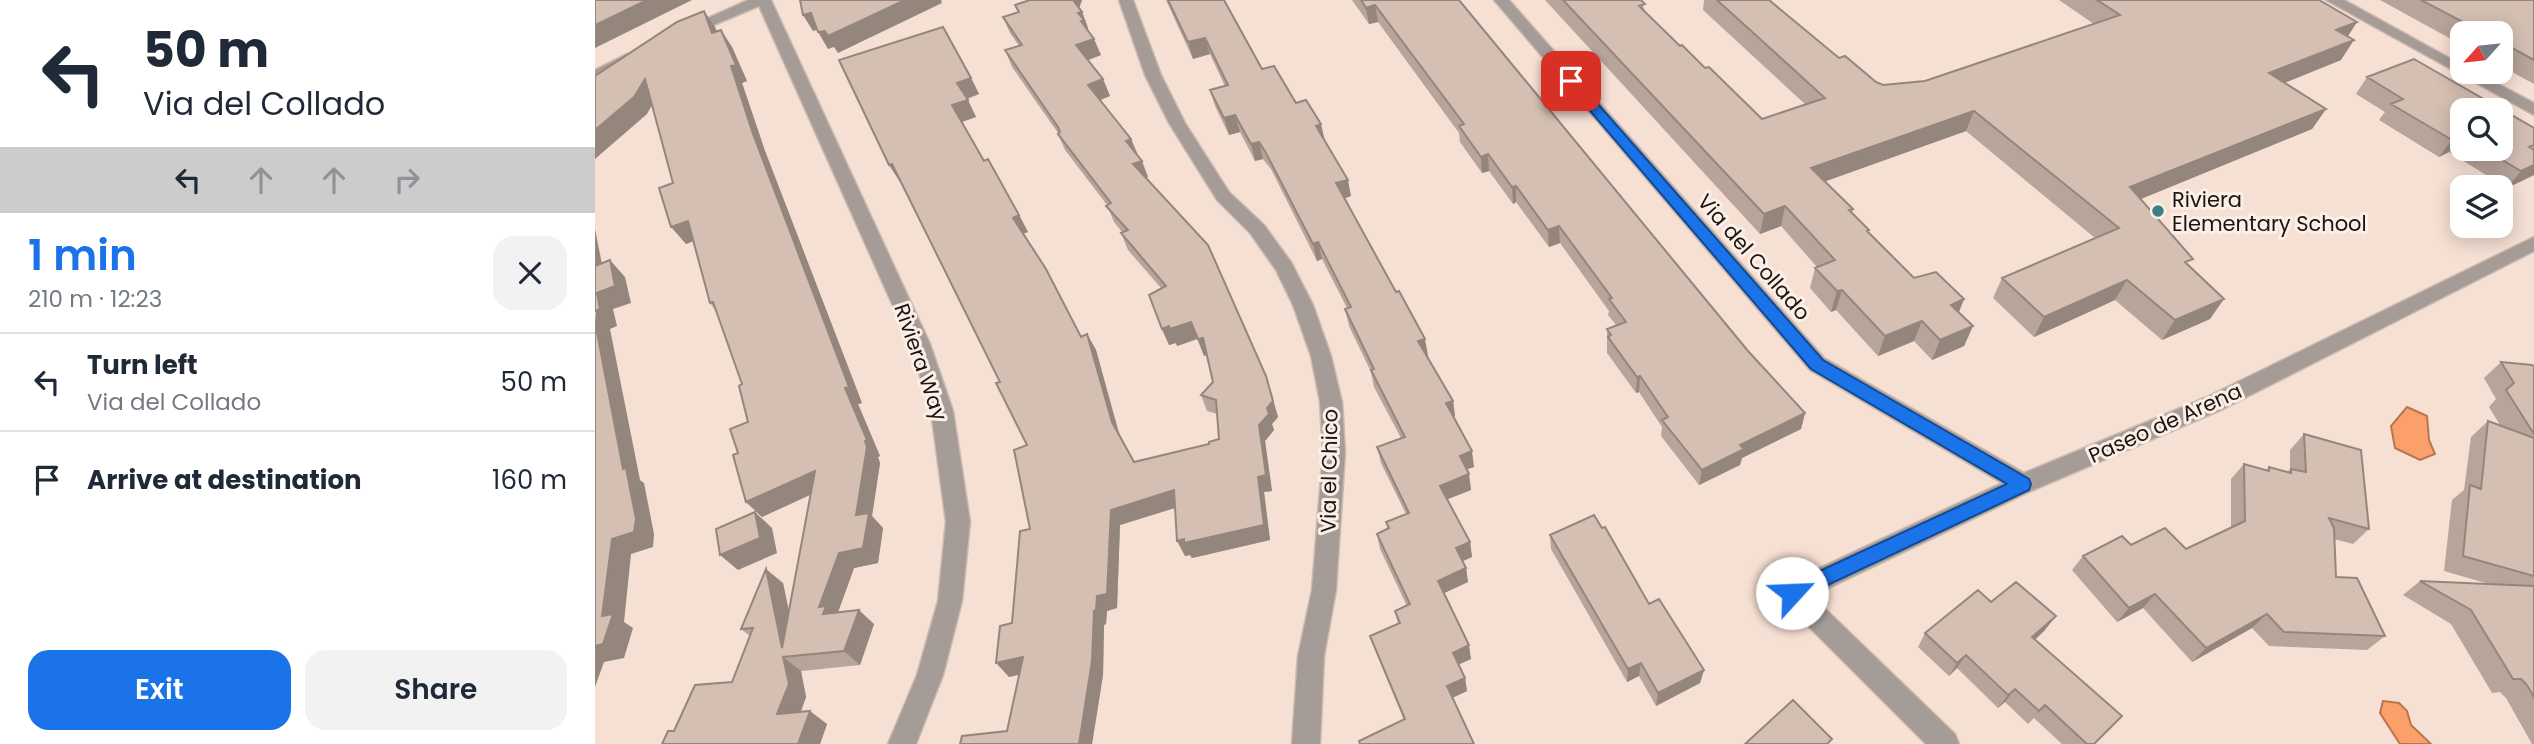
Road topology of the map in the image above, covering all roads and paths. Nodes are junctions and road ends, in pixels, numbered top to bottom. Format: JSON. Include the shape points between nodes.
{"nodes":[{"id":1,"x":763,"y":0,"type":"edge"},
{"id":2,"x":1126,"y":0,"type":"edge"},
{"id":3,"x":1501,"y":0,"type":"edge"},
{"id":4,"x":2333,"y":0,"type":"edge"},
{"id":5,"x":671,"y":38,"type":"edge"},
{"id":6,"x":640,"y":52,"type":"edge"},
{"id":7,"x":2450,"y":64,"type":"edge"},
{"id":8,"x":595,"y":76,"type":"edge"},
{"id":9,"x":2487,"y":84,"type":"edge"},
{"id":10,"x":2534,"y":110,"type":"edge"},
{"id":11,"x":2534,"y":243,"type":"edge"},
{"id":12,"x":2022,"y":484,"type":"junction"},
{"id":13,"x":902,"y":744,"type":"edge"},
{"id":14,"x":1306,"y":744,"type":"edge"},
{"id":15,"x":1945,"y":744,"type":"edge"}],
"edges":[{"from":1,"to":5,"type":"street"},
{"from":1,"to":13,"type":"street","name":"Riviera Way","via":[[920,344],[942,411],[958,522],[950,601],[930,675]]},
{"from":2,"to":14,"type":"street","name":"Via el Chico","via":[[1153,75],[1177,123],[1223,196],[1257,229],[1284,267],[1321,356],[1331,402],[1334,452]]},
{"from":3,"to":12,"type":"street","name":"Via del Collado","via":[[1817,364]]},
{"from":4,"to":7,"type":"street"},
{"from":6,"to":8,"type":"street"},
{"from":9,"to":10,"type":"street"},
{"from":11,"to":12,"type":"street","name":"Paseo de Arena","via":[[2215,403]]},
{"from":12,"to":15,"type":"street","name":"Paseo de Arena","via":[[1792,593]]}]}
